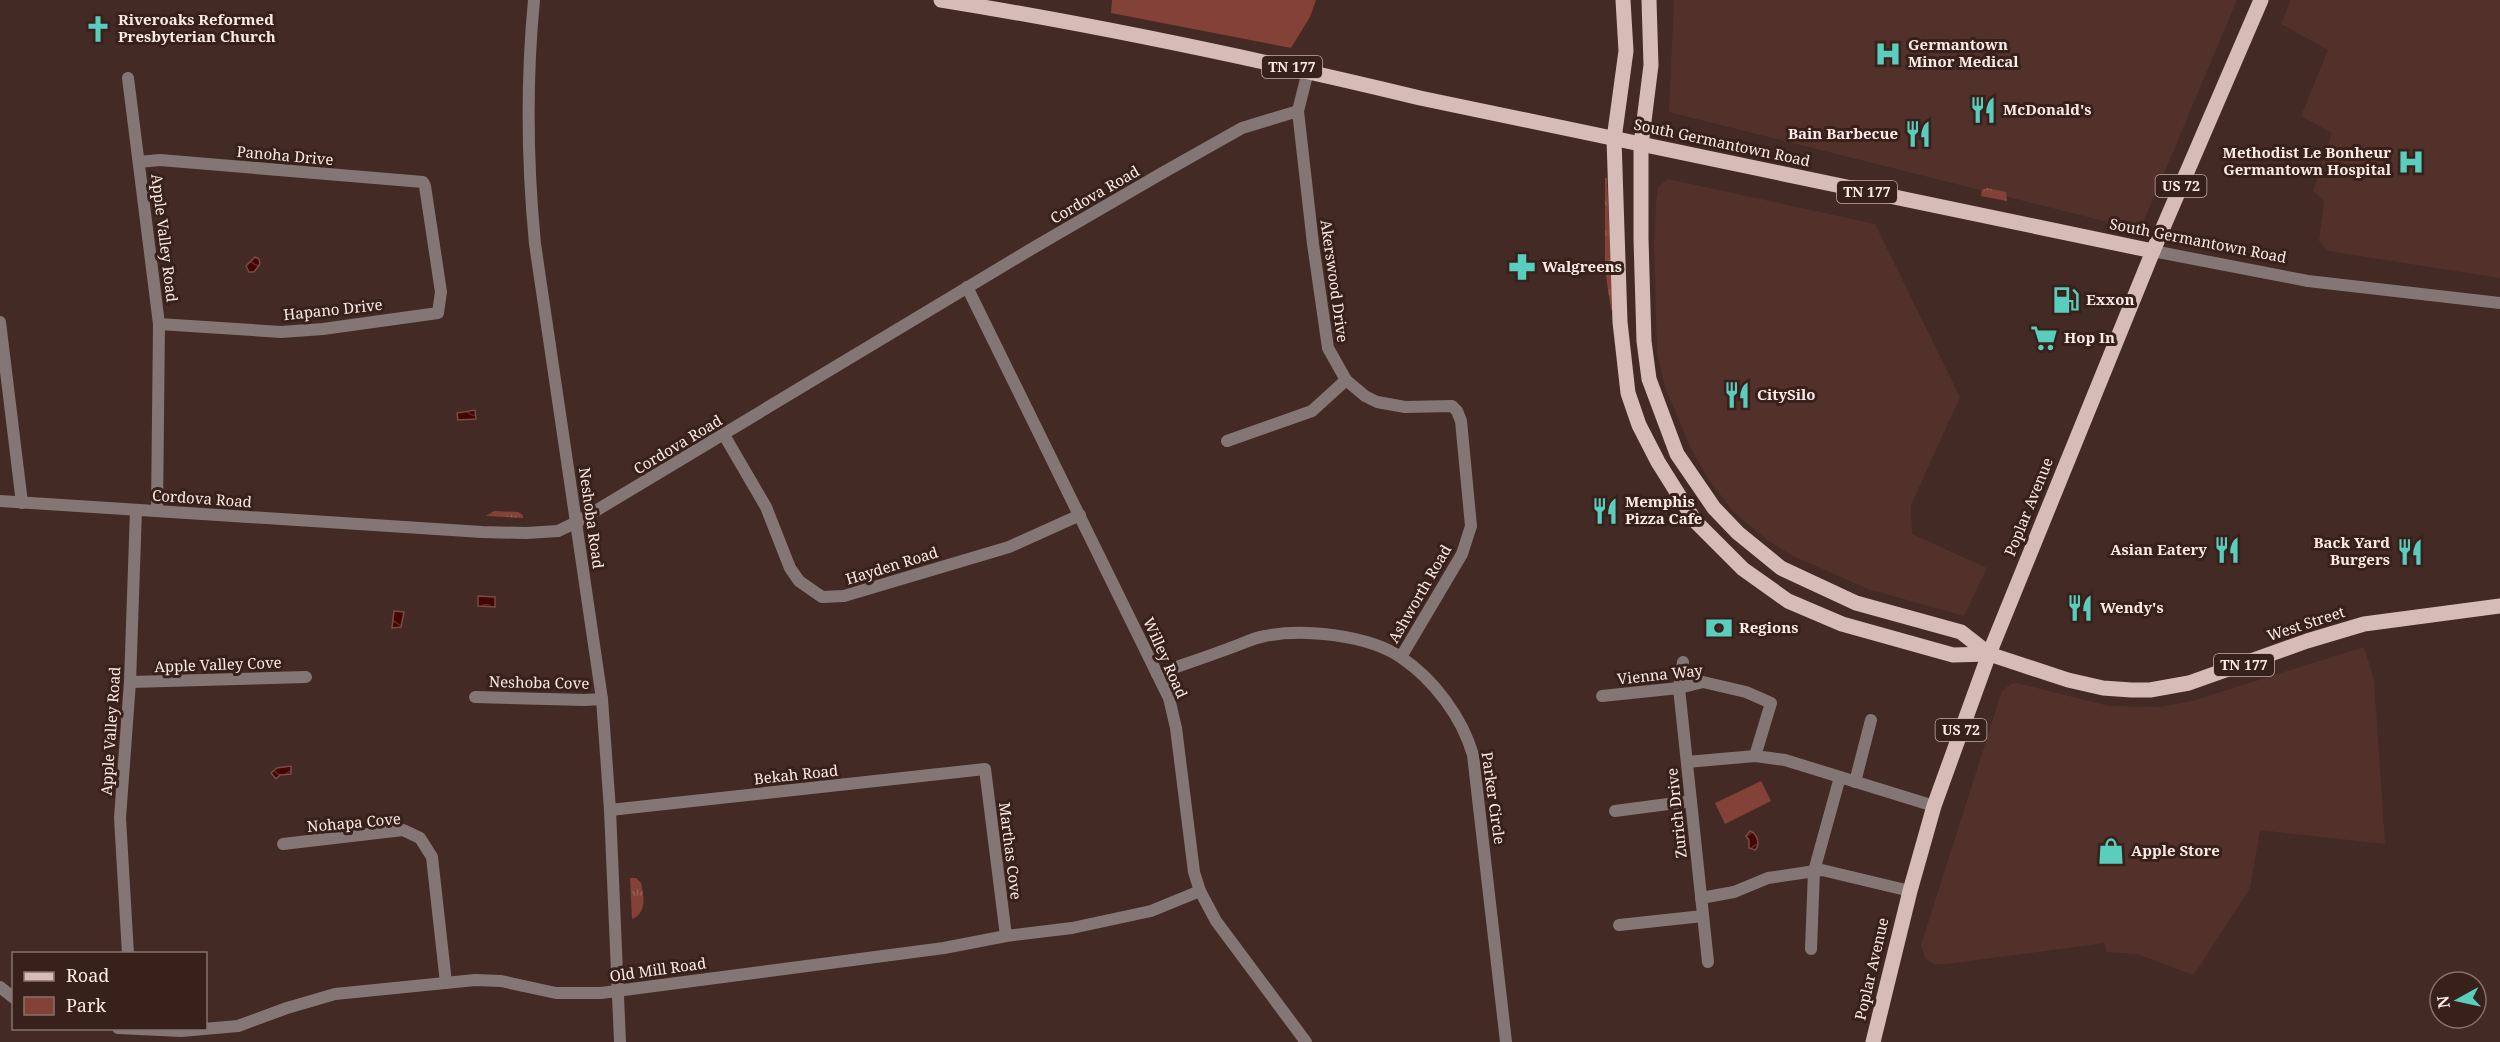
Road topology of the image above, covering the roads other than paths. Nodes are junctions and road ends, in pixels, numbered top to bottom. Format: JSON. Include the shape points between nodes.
{"nodes":[{"id":1,"x":534,"y":0,"type":"edge"},
{"id":2,"x":941,"y":0,"type":"edge"},
{"id":3,"x":1623,"y":0,"type":"edge"},
{"id":4,"x":1649,"y":0,"type":"edge"},
{"id":5,"x":2261,"y":0,"type":"edge"},
{"id":6,"x":1308,"y":71,"type":"junction"},
{"id":7,"x":128,"y":78,"type":"dead end"},
{"id":8,"x":1298,"y":111,"type":"junction"},
{"id":9,"x":1614,"y":139,"type":"junction"},
{"id":10,"x":1641,"y":145,"type":"junction"},
{"id":11,"x":140,"y":162,"type":"junction"},
{"id":12,"x":2153,"y":251,"type":"junction"},
{"id":13,"x":967,"y":287,"type":"junction"},
{"id":14,"x":2500,"y":303,"type":"edge"},
{"id":15,"x":438,"y":313,"type":"joint"},
{"id":16,"x":0,"y":322,"type":"edge"},
{"id":17,"x":159,"y":324,"type":"junction"},
{"id":18,"x":1346,"y":380,"type":"junction"},
{"id":19,"x":1452,"y":406,"type":"joint"},
{"id":20,"x":724,"y":435,"type":"junction"},
{"id":21,"x":1227,"y":441,"type":"dead end"},
{"id":22,"x":0,"y":501,"type":"edge"},
{"id":23,"x":22,"y":503,"type":"junction"},
{"id":24,"x":136,"y":510,"type":"junction"},
{"id":25,"x":157,"y":511,"type":"junction"},
{"id":26,"x":1080,"y":515,"type":"junction"},
{"id":27,"x":577,"y":522,"type":"junction"},
{"id":28,"x":2500,"y":606,"type":"edge"},
{"id":29,"x":1989,"y":654,"type":"junction"},
{"id":30,"x":1401,"y":657,"type":"junction"},
{"id":31,"x":1683,"y":662,"type":"dead end"},
{"id":32,"x":1157,"y":674,"type":"junction"},
{"id":33,"x":306,"y":677,"type":"dead end"},
{"id":34,"x":130,"y":682,"type":"junction"},
{"id":35,"x":1679,"y":688,"type":"junction"},
{"id":36,"x":1602,"y":696,"type":"dead end"},
{"id":37,"x":474,"y":697,"type":"dead end"},
{"id":38,"x":602,"y":699,"type":"junction"},
{"id":39,"x":1871,"y":720,"type":"dead end"},
{"id":40,"x":1755,"y":756,"type":"junction"},
{"id":41,"x":1687,"y":762,"type":"junction"},
{"id":42,"x":985,"y":769,"type":"joint"},
{"id":43,"x":1840,"y":777,"type":"junction"},
{"id":44,"x":1855,"y":782,"type":"junction"},
{"id":45,"x":1691,"y":801,"type":"junction"},
{"id":46,"x":1934,"y":806,"type":"junction"},
{"id":47,"x":610,"y":810,"type":"junction"},
{"id":48,"x":1615,"y":811,"type":"dead end"},
{"id":49,"x":283,"y":844,"type":"dead end"},
{"id":50,"x":1814,"y":871,"type":"junction"},
{"id":51,"x":1200,"y":891,"type":"junction"},
{"id":52,"x":1910,"y":891,"type":"junction"},
{"id":53,"x":1701,"y":898,"type":"junction"},
{"id":54,"x":1703,"y":916,"type":"junction"},
{"id":55,"x":1619,"y":925,"type":"dead end"},
{"id":56,"x":1006,"y":936,"type":"junction"},
{"id":57,"x":1810,"y":950,"type":"dead end"},
{"id":58,"x":128,"y":952,"type":"edge"},
{"id":59,"x":1708,"y":962,"type":"dead end"},
{"id":60,"x":446,"y":983,"type":"junction"},
{"id":61,"x":0,"y":987,"type":"edge"},
{"id":62,"x":618,"y":990,"type":"junction"},
{"id":63,"x":12,"y":996,"type":"edge"},
{"id":64,"x":207,"y":1029,"type":"edge"},
{"id":65,"x":153,"y":1030,"type":"edge"},
{"id":66,"x":192,"y":1030,"type":"edge"},
{"id":67,"x":620,"y":1042,"type":"edge"},
{"id":68,"x":1306,"y":1042,"type":"edge"},
{"id":69,"x":1506,"y":1042,"type":"edge"},
{"id":70,"x":1873,"y":1042,"type":"edge"}],
"edges":[{"from":1,"to":27,"type":"street","name":"Neshoba Road","via":[[528,65],[531,200]]},
{"from":2,"to":6,"type":"main road","name":"South Germantown Road","number":"TN 177"},
{"from":3,"to":9,"type":"main road","via":[[1626,51]]},
{"from":4,"to":10,"type":"main road","via":[[1651,65]]},
{"from":5,"to":12,"type":"main road","name":"Poplar Avenue","number":"US 72"},
{"from":6,"to":8,"type":"street","name":"Akerswood Drive"},
{"from":6,"to":9,"type":"main road","name":"South Germantown Road","number":"TN 177"},
{"from":7,"to":11,"type":"street","name":"Apple Valley Road"},
{"from":8,"to":13,"type":"street","name":"Cordova Road","via":[[1242,128]]},
{"from":8,"to":18,"type":"street","name":"Akerswood Drive","via":[[1323,323],[1328,348]]},
{"from":9,"to":10,"type":"main road","name":"South Germantown Road","number":"TN 177"},
{"from":9,"to":29,"type":"main road","via":[[1620,322],[1628,393],[1653,453],[1695,521],[1743,569],[1788,602],[1842,624],[1953,655]]},
{"from":10,"to":12,"type":"main road","name":"South Germantown Road","number":"TN 177"},
{"from":10,"to":29,"type":"main road","via":[[1644,341],[1649,379],[1677,454],[1714,508],[1781,568],[1856,603],[1961,632]]},
{"from":11,"to":15,"type":"street","name":"Panoha Drive","via":[[160,160],[423,182],[441,292]]},
{"from":11,"to":17,"type":"street","name":"Apple Valley Road"},
{"from":12,"to":14,"type":"street","name":"South Germantown Road","via":[[2308,281]]},
{"from":12,"to":29,"type":"main road","name":"Poplar Avenue","number":"US 72"},
{"from":13,"to":20,"type":"street","name":"Cordova Road"},
{"from":13,"to":26,"type":"street","name":"Willey Road"},
{"from":15,"to":17,"type":"street","name":"Hapano Drive","via":[[281,332]]},
{"from":16,"to":23,"type":"street"},
{"from":17,"to":25,"type":"street","name":"Apple Valley Road"},
{"from":18,"to":19,"type":"street","name":"Akerswood Drive","via":[[1365,396],[1390,405]]},
{"from":18,"to":21,"type":"street","via":[[1312,411]]},
{"from":19,"to":30,"type":"street","name":"Ashworth Road","via":[[1461,421],[1471,526],[1462,554]]},
{"from":20,"to":26,"type":"street","name":"Hayden Road","via":[[766,507],[790,568],[799,581],[822,597],[844,596],[1009,547]]},
{"from":20,"to":27,"type":"street","name":"Cordova Road"},
{"from":22,"to":23,"type":"street","name":"Cordova Road"},
{"from":23,"to":24,"type":"street","name":"Cordova Road"},
{"from":24,"to":25,"type":"street","name":"Cordova Road"},
{"from":24,"to":34,"type":"street","name":"Apple Valley Road"},
{"from":25,"to":27,"type":"street","name":"Cordova Road","via":[[510,533],[558,531]]},
{"from":26,"to":32,"type":"street","name":"Willey Road"},
{"from":27,"to":38,"type":"street","name":"Neshoba Road"},
{"from":28,"to":29,"type":"main road","name":"West Street","number":"TN 177","via":[[2364,624],[2189,683],[2150,690],[2103,688]]},
{"from":29,"to":46,"type":"main road","name":"Poplar Avenue","number":"US 72"},
{"from":30,"to":32,"type":"street","name":"Parker Circle","via":[[1336,635],[1296,632],[1263,636]]},
{"from":30,"to":69,"type":"street","name":"Parker Circle","via":[[1442,697],[1473,755]]},
{"from":31,"to":35,"type":"street","name":"Zurich Drive"},
{"from":32,"to":51,"type":"street","name":"Willey Road","via":[[1176,728],[1191,851]]},
{"from":33,"to":34,"type":"street","name":"Apple Valley Cove"},
{"from":34,"to":58,"type":"street","name":"Apple Valley Road","via":[[120,818]]},
{"from":35,"to":36,"type":"street","name":"Vienna Way"},
{"from":35,"to":40,"type":"street","name":"Vienna Way","via":[[1703,682],[1746,692],[1771,703]]},
{"from":35,"to":41,"type":"street","name":"Zurich Drive"},
{"from":37,"to":38,"type":"street","name":"Neshoba Cove"},
{"from":38,"to":47,"type":"street","name":"Neshoba Road"},
{"from":39,"to":44,"type":"street"},
{"from":40,"to":41,"type":"street"},
{"from":40,"to":43,"type":"street"},
{"from":41,"to":45,"type":"street","name":"Zurich Drive"},
{"from":42,"to":47,"type":"street","name":"Bekah Road"},
{"from":42,"to":56,"type":"street","name":"Marthas Cove"},
{"from":43,"to":44,"type":"street"},
{"from":43,"to":50,"type":"street"},
{"from":44,"to":46,"type":"street"},
{"from":45,"to":48,"type":"street"},
{"from":45,"to":53,"type":"street","name":"Zurich Drive"},
{"from":46,"to":52,"type":"main road","name":"Poplar Avenue","number":"US 72"},
{"from":47,"to":62,"type":"street","name":"Neshoba Road"},
{"from":49,"to":60,"type":"street","name":"Nohapa Cove","via":[[403,830],[420,837],[432,857]]},
{"from":50,"to":52,"type":"street"},
{"from":50,"to":53,"type":"street","via":[[1768,878],[1734,892]]},
{"from":50,"to":57,"type":"street"},
{"from":51,"to":56,"type":"street","name":"Old Mill Road","via":[[1119,919]]},
{"from":51,"to":68,"type":"street","name":"Willey Road","via":[[1216,921]]},
{"from":52,"to":70,"type":"main road","name":"Poplar Avenue","number":"US 72"},
{"from":53,"to":54,"type":"street","name":"Zurich Drive"},
{"from":54,"to":55,"type":"street"},
{"from":54,"to":59,"type":"street","name":"Zurich Drive"},
{"from":56,"to":62,"type":"street","name":"Old Mill Road","via":[[945,948]]},
{"from":60,"to":62,"type":"street","name":"Old Mill Road","via":[[494,980],[572,994]]},
{"from":60,"to":64,"type":"street","name":"Old Mill Road","via":[[335,994],[238,1026]]},
{"from":61,"to":63,"type":"street"},
{"from":62,"to":67,"type":"street","name":"Neshoba Road"},
{"from":65,"to":66,"type":"street","name":"Old Mill Road"}]}
